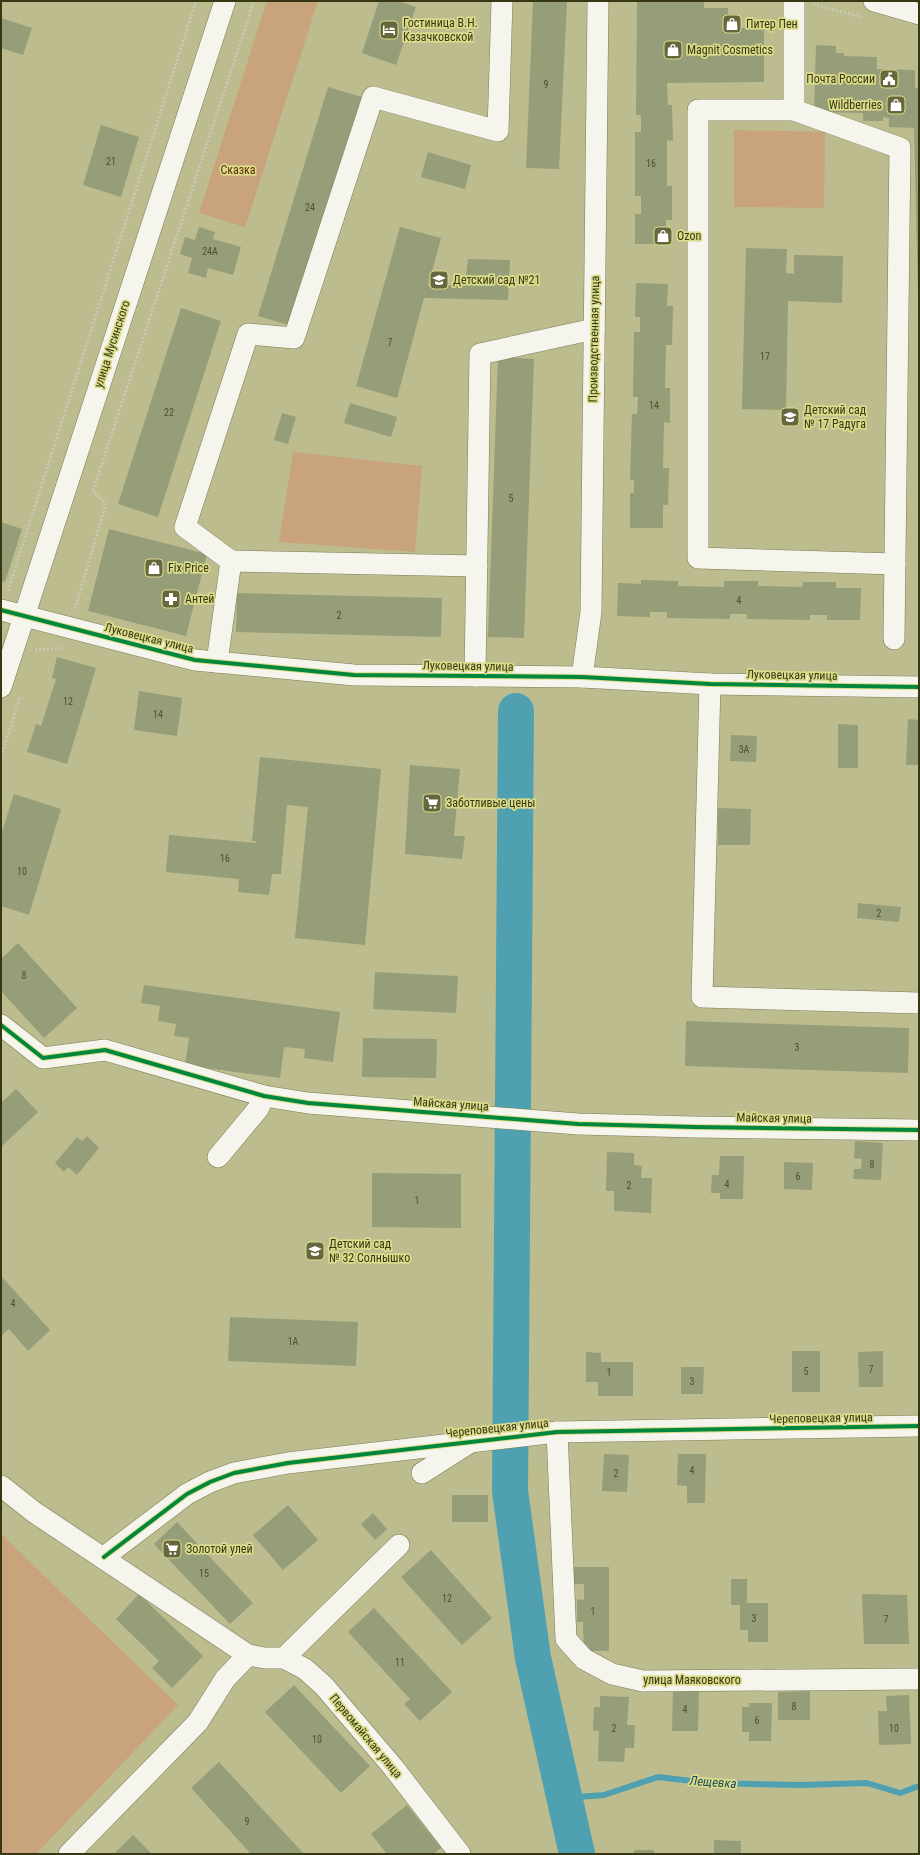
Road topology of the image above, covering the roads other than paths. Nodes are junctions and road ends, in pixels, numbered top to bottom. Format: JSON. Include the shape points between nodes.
{"nodes":[{"id":1,"x":225,"y":1,"type":"edge"},
{"id":2,"x":502,"y":1,"type":"edge"},
{"id":3,"x":598,"y":1,"type":"edge"},
{"id":4,"x":794,"y":1,"type":"edge"},
{"id":5,"x":881,"y":2,"type":"edge"},
{"id":6,"x":919,"y":14,"type":"edge"},
{"id":7,"x":794,"y":110,"type":"junction"},
{"id":8,"x":594,"y":329,"type":"junction"},
{"id":9,"x":231,"y":562,"type":"junction"},
{"id":10,"x":895,"y":564,"type":"junction"},
{"id":11,"x":477,"y":566,"type":"junction"},
{"id":12,"x":4,"y":603,"type":"edge"},
{"id":13,"x":23,"y":616,"type":"junction"},
{"id":14,"x":894,"y":639,"type":"dead end"},
{"id":15,"x":217,"y":662,"type":"junction"},
{"id":16,"x":476,"y":676,"type":"junction"},
{"id":17,"x":582,"y":677,"type":"junction"},
{"id":18,"x":710,"y":684,"type":"junction"},
{"id":19,"x":1,"y":687,"type":"edge"},
{"id":20,"x":919,"y":687,"type":"edge"},
{"id":21,"x":919,"y":1003,"type":"edge"},
{"id":22,"x":1,"y":1025,"type":"edge"},
{"id":23,"x":264,"y":1096,"type":"junction"},
{"id":24,"x":919,"y":1130,"type":"edge"},
{"id":25,"x":218,"y":1157,"type":"dead end"},
{"id":26,"x":919,"y":1426,"type":"edge"},
{"id":27,"x":557,"y":1432,"type":"junction"},
{"id":28,"x":473,"y":1441,"type":"junction"},
{"id":29,"x":422,"y":1474,"type":"dead end"},
{"id":30,"x":1,"y":1486,"type":"edge"},
{"id":31,"x":399,"y":1545,"type":"dead end"},
{"id":32,"x":104,"y":1557,"type":"junction"},
{"id":33,"x":248,"y":1655,"type":"junction"},
{"id":34,"x":284,"y":1658,"type":"junction"},
{"id":35,"x":919,"y":1679,"type":"edge"},
{"id":36,"x":69,"y":1854,"type":"edge"},
{"id":37,"x":460,"y":1854,"type":"edge"}],
"edges":[{"from":1,"to":13,"type":"street","name":"улица Мусинского"},
{"from":2,"to":9,"type":"street","via":[[498,131],[373,97],[294,338],[248,334],[185,527]]},
{"from":3,"to":8,"type":"street","name":"Производственная улица"},
{"from":4,"to":7,"type":"street"},
{"from":5,"to":6,"type":"street"},
{"from":7,"to":10,"type":"street","via":[[900,148]]},
{"from":7,"to":10,"type":"street","via":[[698,110],[698,558]]},
{"from":8,"to":11,"type":"street","via":[[480,354]]},
{"from":8,"to":17,"type":"street","name":"Производственная улица","via":[[590,612]]},
{"from":9,"to":11,"type":"street"},
{"from":9,"to":15,"type":"street"},
{"from":10,"to":14,"type":"street"},
{"from":11,"to":16,"type":"street"},
{"from":12,"to":13,"type":"street","name":"Луковецкая улица"},
{"from":13,"to":15,"type":"street","name":"Луковецкая улица","via":[[195,660]]},
{"from":13,"to":19,"type":"street","name":"улица Мусинского"},
{"from":15,"to":16,"type":"street","name":"Луковецкая улица","via":[[354,675]]},
{"from":16,"to":17,"type":"street","name":"Луковецкая улица"},
{"from":17,"to":18,"type":"street","name":"Луковецкая улица"},
{"from":18,"to":20,"type":"street","name":"Луковецкая улица"},
{"from":18,"to":21,"type":"street","via":[[702,997]]},
{"from":22,"to":23,"type":"street","name":"Майская улица","via":[[43,1058],[105,1050]]},
{"from":23,"to":24,"type":"street","name":"Майская улица","via":[[308,1103],[543,1121],[694,1128]]},
{"from":23,"to":25,"type":"street","via":[[258,1108]]},
{"from":26,"to":27,"type":"street","name":"Череповецкая улица"},
{"from":27,"to":28,"type":"street","name":"Череповецкая улица"},
{"from":27,"to":35,"type":"street","name":"улица Маяковского","via":[[566,1639],[584,1659],[612,1674],[643,1681]]},
{"from":28,"to":29,"type":"street"},
{"from":28,"to":32,"type":"street","name":"Череповецкая улица","via":[[288,1463],[234,1473],[187,1494]]},
{"from":30,"to":32,"type":"street","name":"Первомайская улица","via":[[34,1512]]},
{"from":31,"to":34,"type":"street"},
{"from":32,"to":33,"type":"street","name":"Первомайская улица"},
{"from":33,"to":34,"type":"street","name":"Первомайская улица"},
{"from":33,"to":36,"type":"street","via":[[225,1680],[198,1722]]},
{"from":34,"to":37,"type":"street","name":"Первомайская улица","via":[[305,1670],[324,1686],[393,1767]]}]}
